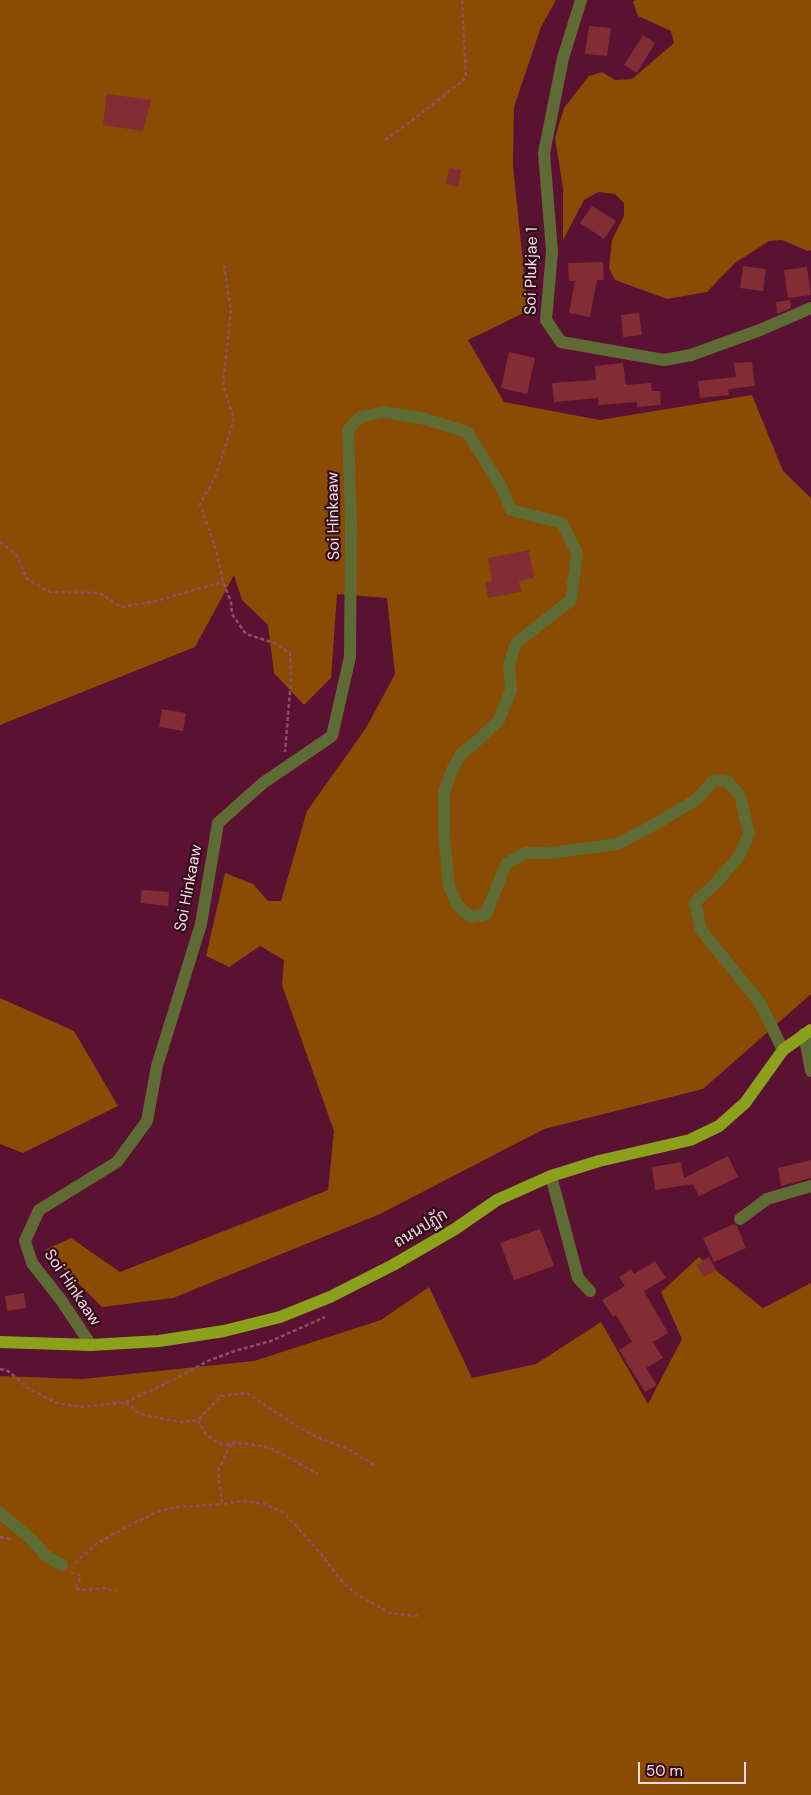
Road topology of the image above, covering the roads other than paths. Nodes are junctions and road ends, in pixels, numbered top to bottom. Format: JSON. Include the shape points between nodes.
{"nodes":[{"id":1,"x":581,"y":0,"type":"edge"},
{"id":2,"x":811,"y":308,"type":"edge"},
{"id":3,"x":808,"y":1032,"type":"edge"},
{"id":4,"x":783,"y":1050,"type":"junction"},
{"id":5,"x":811,"y":1071,"type":"edge"},
{"id":6,"x":551,"y":1176,"type":"junction"},
{"id":7,"x":811,"y":1186,"type":"edge"},
{"id":8,"x":740,"y":1218,"type":"dead end"},
{"id":9,"x":590,"y":1290,"type":"dead end"},
{"id":10,"x":0,"y":1342,"type":"edge"},
{"id":11,"x":91,"y":1345,"type":"junction"},
{"id":12,"x":0,"y":1513,"type":"edge"},
{"id":13,"x":62,"y":1565,"type":"road end"}],
"edges":[{"from":1,"to":2,"type":"street","name":"Soi Plukjae 1","via":[[563,58],[544,153],[552,252],[546,320],[561,342],[664,360],[700,352]]},
{"from":3,"to":4,"type":"main road","name":"ถนนปฏัก"},
{"from":3,"to":5,"type":"street"},
{"from":4,"to":6,"type":"main road","name":"ถนนปฏัก","via":[[745,1103],[719,1126],[690,1140]]},
{"from":4,"to":11,"type":"street","name":"Soi Hinkaaw","via":[[760,1003],[701,930],[695,902],[738,858],[749,834],[740,795],[728,782],[714,780],[697,799],[617,844],[551,854],[525,853],[506,864],[486,914],[471,917],[457,905],[449,886],[444,792],[461,754],[499,720],[511,690],[509,665],[516,643],[571,600],[577,553],[562,523],[511,510],[502,488],[467,432],[424,419],[384,412],[360,417],[348,430],[350,657],[332,736],[263,783],[218,823],[201,924],[157,1066],[147,1121],[117,1162],[39,1210],[25,1241],[32,1263]]},
{"from":6,"to":9,"type":"street","via":[[578,1278]]},
{"from":6,"to":11,"type":"main road","name":"ถนนปฏัก","via":[[497,1200],[393,1265],[330,1297],[280,1316],[196,1336]]},
{"from":7,"to":8,"type":"street","via":[[767,1200]]},
{"from":10,"to":11,"type":"main road","name":"ถนนปฏัก"},
{"from":12,"to":13,"type":"street","via":[[45,1555]]}]}
